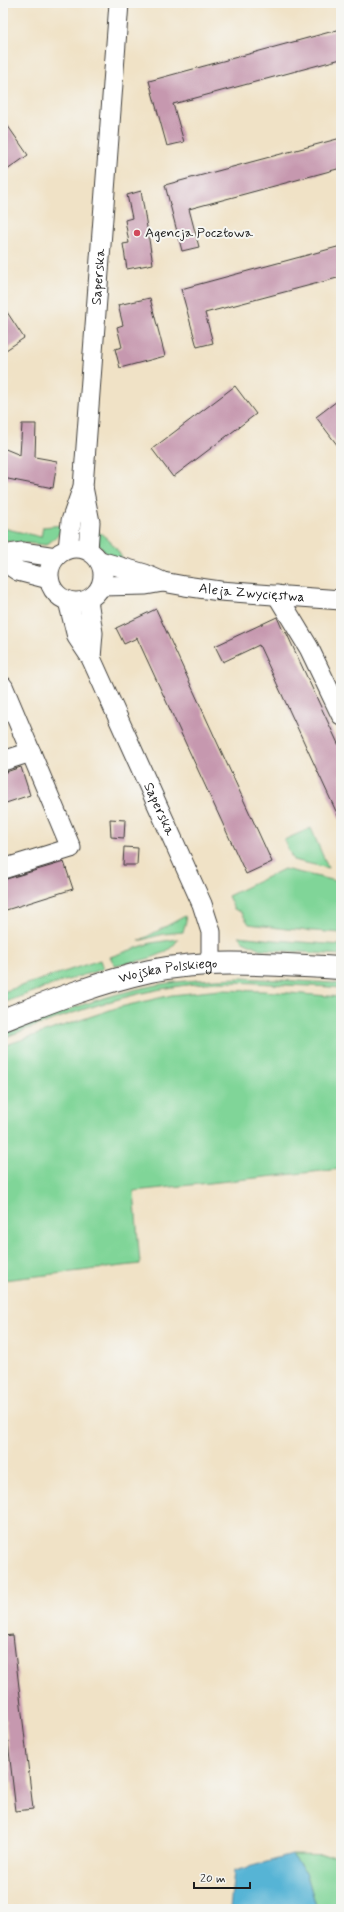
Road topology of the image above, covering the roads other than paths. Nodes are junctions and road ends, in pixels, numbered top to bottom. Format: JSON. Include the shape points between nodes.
{"nodes":[{"id":1,"x":119,"y":3,"type":"edge"},
{"id":2,"x":83,"y":487,"type":"junction"},
{"id":3,"x":62,"y":553,"type":"junction"},
{"id":4,"x":3,"y":555,"type":"edge"},
{"id":5,"x":94,"y":556,"type":"junction"},
{"id":6,"x":3,"y":561,"type":"edge"},
{"id":7,"x":49,"y":578,"type":"junction"},
{"id":8,"x":163,"y":582,"type":"junction"},
{"id":9,"x":101,"y":586,"type":"junction"},
{"id":10,"x":278,"y":595,"type":"junction"},
{"id":11,"x":88,"y":600,"type":"junction"},
{"id":12,"x":341,"y":600,"type":"edge"},
{"id":13,"x":68,"y":601,"type":"junction"},
{"id":14,"x":91,"y":658,"type":"junction"},
{"id":15,"x":3,"y":686,"type":"edge"},
{"id":16,"x":341,"y":715,"type":"edge"},
{"id":17,"x":31,"y":752,"type":"junction"},
{"id":18,"x":3,"y":760,"type":"edge"},
{"id":19,"x":3,"y":869,"type":"edge"},
{"id":20,"x":211,"y":964,"type":"junction"},
{"id":21,"x":341,"y":968,"type":"edge"},
{"id":22,"x":3,"y":1020,"type":"edge"}],
"edges":[{"from":1,"to":2,"type":"street","name":"Saperska"},
{"from":2,"to":3,"type":"street","name":"Saperska"},
{"from":2,"to":5,"type":"street"},
{"from":3,"to":4,"type":"street","via":[[22,552]]},
{"from":3,"to":5,"type":"street"},
{"from":3,"to":7,"type":"street","via":[[51,564]]},
{"from":5,"to":8,"type":"street","name":"Aleja Zwycięstwa"},
{"from":5,"to":9,"type":"street","via":[[103,576]]},
{"from":6,"to":7,"type":"street","via":[[18,571]]},
{"from":7,"to":13,"type":"street","via":[[56,593]]},
{"from":8,"to":9,"type":"street","name":"Aleja Zwycięstwa"},
{"from":8,"to":10,"type":"street","name":"Aleja Zwycięstwa","via":[[220,591]]},
{"from":9,"to":11,"type":"street"},
{"from":10,"to":12,"type":"street","name":"Aleja Zwycięstwa"},
{"from":10,"to":16,"type":"street","via":[[309,648]]},
{"from":11,"to":13,"type":"street","via":[[75,603]]},
{"from":11,"to":14,"type":"street","name":"Saperska","via":[[93,633]]},
{"from":13,"to":14,"type":"street","name":"Saperska","via":[[76,637]]},
{"from":14,"to":20,"type":"street","name":"Saperska","via":[[202,904],[211,932]]},
{"from":15,"to":17,"type":"street"},
{"from":17,"to":18,"type":"street"},
{"from":17,"to":19,"type":"street","via":[[71,848]]},
{"from":20,"to":21,"type":"street","name":"Wojska Polskiego"},
{"from":20,"to":22,"type":"street","name":"Wojska Polskiego","via":[[150,971],[81,991]]}]}
